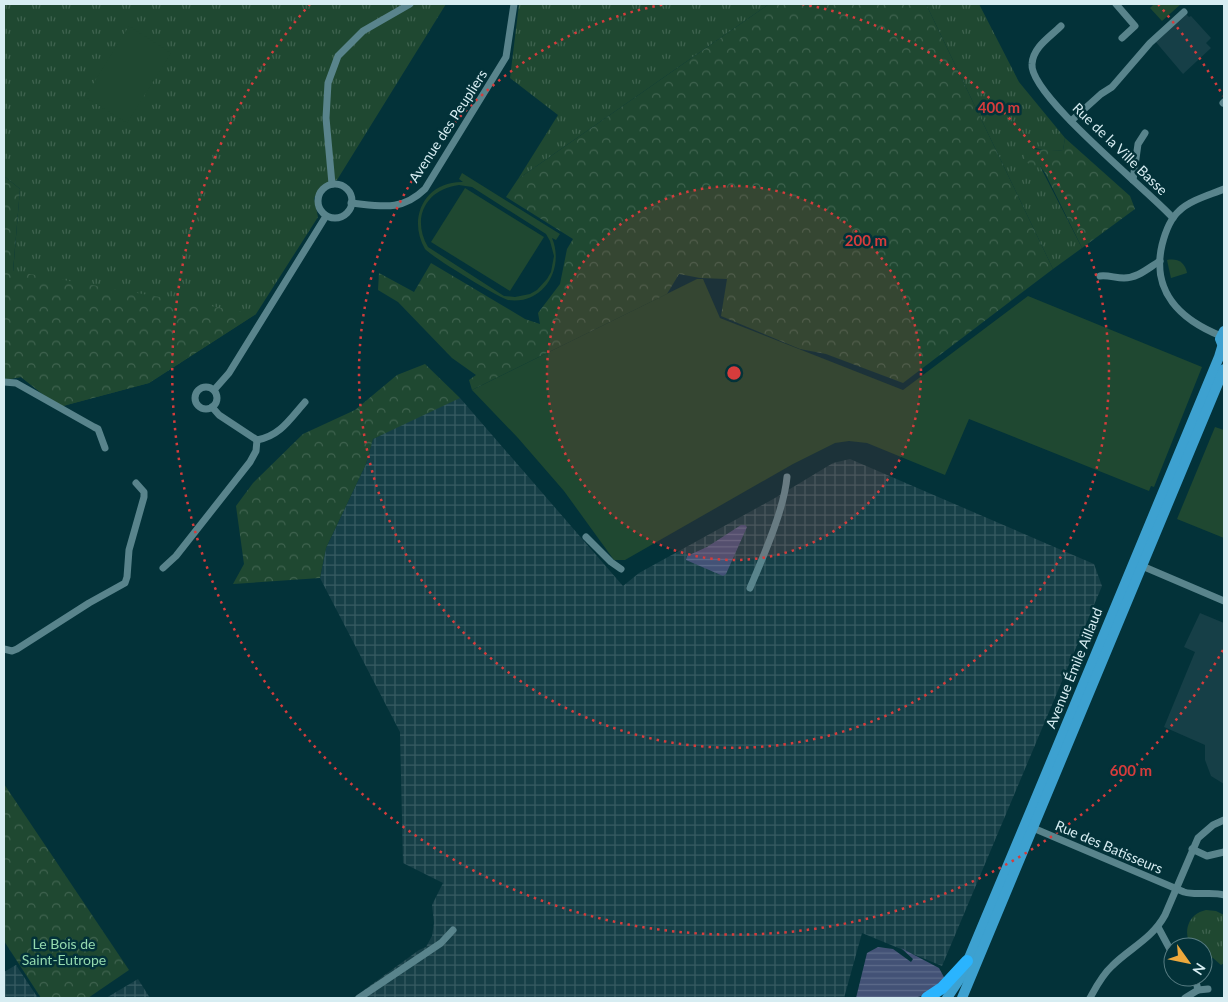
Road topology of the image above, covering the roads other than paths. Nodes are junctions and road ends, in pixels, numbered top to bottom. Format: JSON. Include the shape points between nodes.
{"nodes":[{"id":1,"x":410,"y":4,"type":"edge"},
{"id":2,"x":514,"y":4,"type":"edge"},
{"id":3,"x":1116,"y":4,"type":"edge"},
{"id":4,"x":1184,"y":12,"type":"dead end"},
{"id":5,"x":1061,"y":26,"type":"dead end"},
{"id":6,"x":1122,"y":38,"type":"dead end"},
{"id":7,"x":1071,"y":121,"type":"junction"},
{"id":8,"x":1145,"y":133,"type":"dead end"},
{"id":9,"x":1133,"y":180,"type":"junction"},
{"id":10,"x":332,"y":184,"type":"junction"},
{"id":11,"x":1224,"y":189,"type":"edge"},
{"id":12,"x":352,"y":203,"type":"junction"},
{"id":13,"x":326,"y":216,"type":"junction"},
{"id":14,"x":1173,"y":218,"type":"junction"},
{"id":15,"x":1160,"y":261,"type":"junction"},
{"id":16,"x":1100,"y":276,"type":"dead end"},
{"id":17,"x":1223,"y":341,"type":"edge"},
{"id":18,"x":1224,"y":369,"type":"edge"},
{"id":19,"x":4,"y":382,"type":"edge"},
{"id":20,"x":214,"y":390,"type":"junction"},
{"id":21,"x":305,"y":402,"type":"dead end"},
{"id":22,"x":212,"y":407,"type":"junction"},
{"id":23,"x":257,"y":440,"type":"junction"},
{"id":24,"x":105,"y":448,"type":"dead end"},
{"id":25,"x":787,"y":477,"type":"dead end"},
{"id":26,"x":136,"y":483,"type":"dead end"},
{"id":27,"x":586,"y":537,"type":"dead end"},
{"id":28,"x":1142,"y":566,"type":"junction"},
{"id":29,"x":163,"y":568,"type":"dead end"},
{"id":30,"x":621,"y":569,"type":"dead end"},
{"id":31,"x":750,"y":588,"type":"dead end"},
{"id":32,"x":1224,"y":601,"type":"edge"},
{"id":33,"x":4,"y":649,"type":"edge"},
{"id":34,"x":1224,"y":820,"type":"edge"},
{"id":35,"x":1033,"y":828,"type":"junction"},
{"id":36,"x":1192,"y":850,"type":"junction"},
{"id":37,"x":1224,"y":852,"type":"edge"},
{"id":38,"x":1176,"y":888,"type":"junction"},
{"id":39,"x":1224,"y":895,"type":"edge"},
{"id":40,"x":1158,"y":927,"type":"junction"},
{"id":41,"x":453,"y":930,"type":"dead end"},
{"id":42,"x":1163,"y":937,"type":"edge"},
{"id":43,"x":967,"y":961,"type":"junction"},
{"id":44,"x":1197,"y":987,"type":"edge"},
{"id":45,"x":1208,"y":989,"type":"dead end"},
{"id":46,"x":1198,"y":990,"type":"junction"},
{"id":47,"x":359,"y":998,"type":"edge"},
{"id":48,"x":927,"y":998,"type":"edge"},
{"id":49,"x":947,"y":998,"type":"edge"},
{"id":50,"x":962,"y":998,"type":"edge"},
{"id":51,"x":1090,"y":998,"type":"edge"},
{"id":52,"x":1185,"y":998,"type":"edge"}],
"edges":[{"from":1,"to":10,"type":"street","via":[[363,31],[338,56],[328,83],[326,118]]},
{"from":2,"to":12,"type":"street","name":"Avenue des Peupliers","via":[[506,57],[425,189],[410,201],[393,206]]},
{"from":3,"to":6,"type":"street","via":[[1136,26]]},
{"from":4,"to":7,"type":"street","via":[[1150,43],[1112,86]]},
{"from":5,"to":7,"type":"street","name":"Rue de la Ville Basse","via":[[1037,48],[1031,68],[1037,82]]},
{"from":7,"to":9,"type":"street","name":"Rue de la Ville Basse"},
{"from":8,"to":9,"type":"street","via":[[1138,144]]},
{"from":9,"to":14,"type":"street","name":"Rue de la Ville Basse"},
{"from":10,"to":12,"type":"street","via":[[348,190]]},
{"from":10,"to":13,"type":"street","via":[[319,195],[319,207]]},
{"from":11,"to":14,"type":"street","via":[[1187,205]]},
{"from":12,"to":13,"type":"street","via":[[342,216]]},
{"from":13,"to":20,"type":"street","via":[[229,373]]},
{"from":14,"to":15,"type":"street","via":[[1164,238]]},
{"from":15,"to":16,"type":"street","via":[[1136,276]]},
{"from":15,"to":17,"type":"street","via":[[1169,298],[1178,310]]},
{"from":17,"to":43,"type":"main road","name":"Avenue Émile Aillaud"},
{"from":18,"to":28,"type":"main road","name":"Avenue Émile Aillaud"},
{"from":19,"to":24,"type":"street","via":[[16,383],[94,427]]},
{"from":20,"to":22,"type":"street","via":[[217,400]]},
{"from":20,"to":22,"type":"street","via":[[204,387],[195,399],[200,406]]},
{"from":21,"to":23,"type":"street","via":[[279,432]]},
{"from":22,"to":23,"type":"street"},
{"from":23,"to":29,"type":"street","via":[[250,462]]},
{"from":25,"to":31,"type":"street","via":[[786,489]]},
{"from":26,"to":33,"type":"street","via":[[144,497],[128,550],[125,583],[17,649]]},
{"from":27,"to":30,"type":"street"},
{"from":28,"to":32,"type":"street"},
{"from":28,"to":35,"type":"main road","name":"Avenue Émile Aillaud"},
{"from":34,"to":36,"type":"street","via":[[1203,833]]},
{"from":35,"to":38,"type":"street","name":"Rue des Batisseurs"},
{"from":35,"to":50,"type":"main road","name":"Avenue Émile Aillaud"},
{"from":36,"to":37,"type":"street","via":[[1207,856]]},
{"from":36,"to":38,"type":"street"},
{"from":38,"to":39,"type":"street","name":"Rue des Batisseurs","via":[[1191,894],[1211,892]]},
{"from":38,"to":40,"type":"street"},
{"from":40,"to":42,"type":"street"},
{"from":40,"to":51,"type":"street","via":[[1145,941],[1112,965]]},
{"from":41,"to":47,"type":"street","via":[[441,944]]},
{"from":43,"to":48,"type":"highway","via":[[942,988]]},
{"from":43,"to":49,"type":"main road","name":"Avenue Émile Aillaud"},
{"from":44,"to":46,"type":"street"},
{"from":45,"to":46,"type":"street"},
{"from":46,"to":52,"type":"street"}]}
